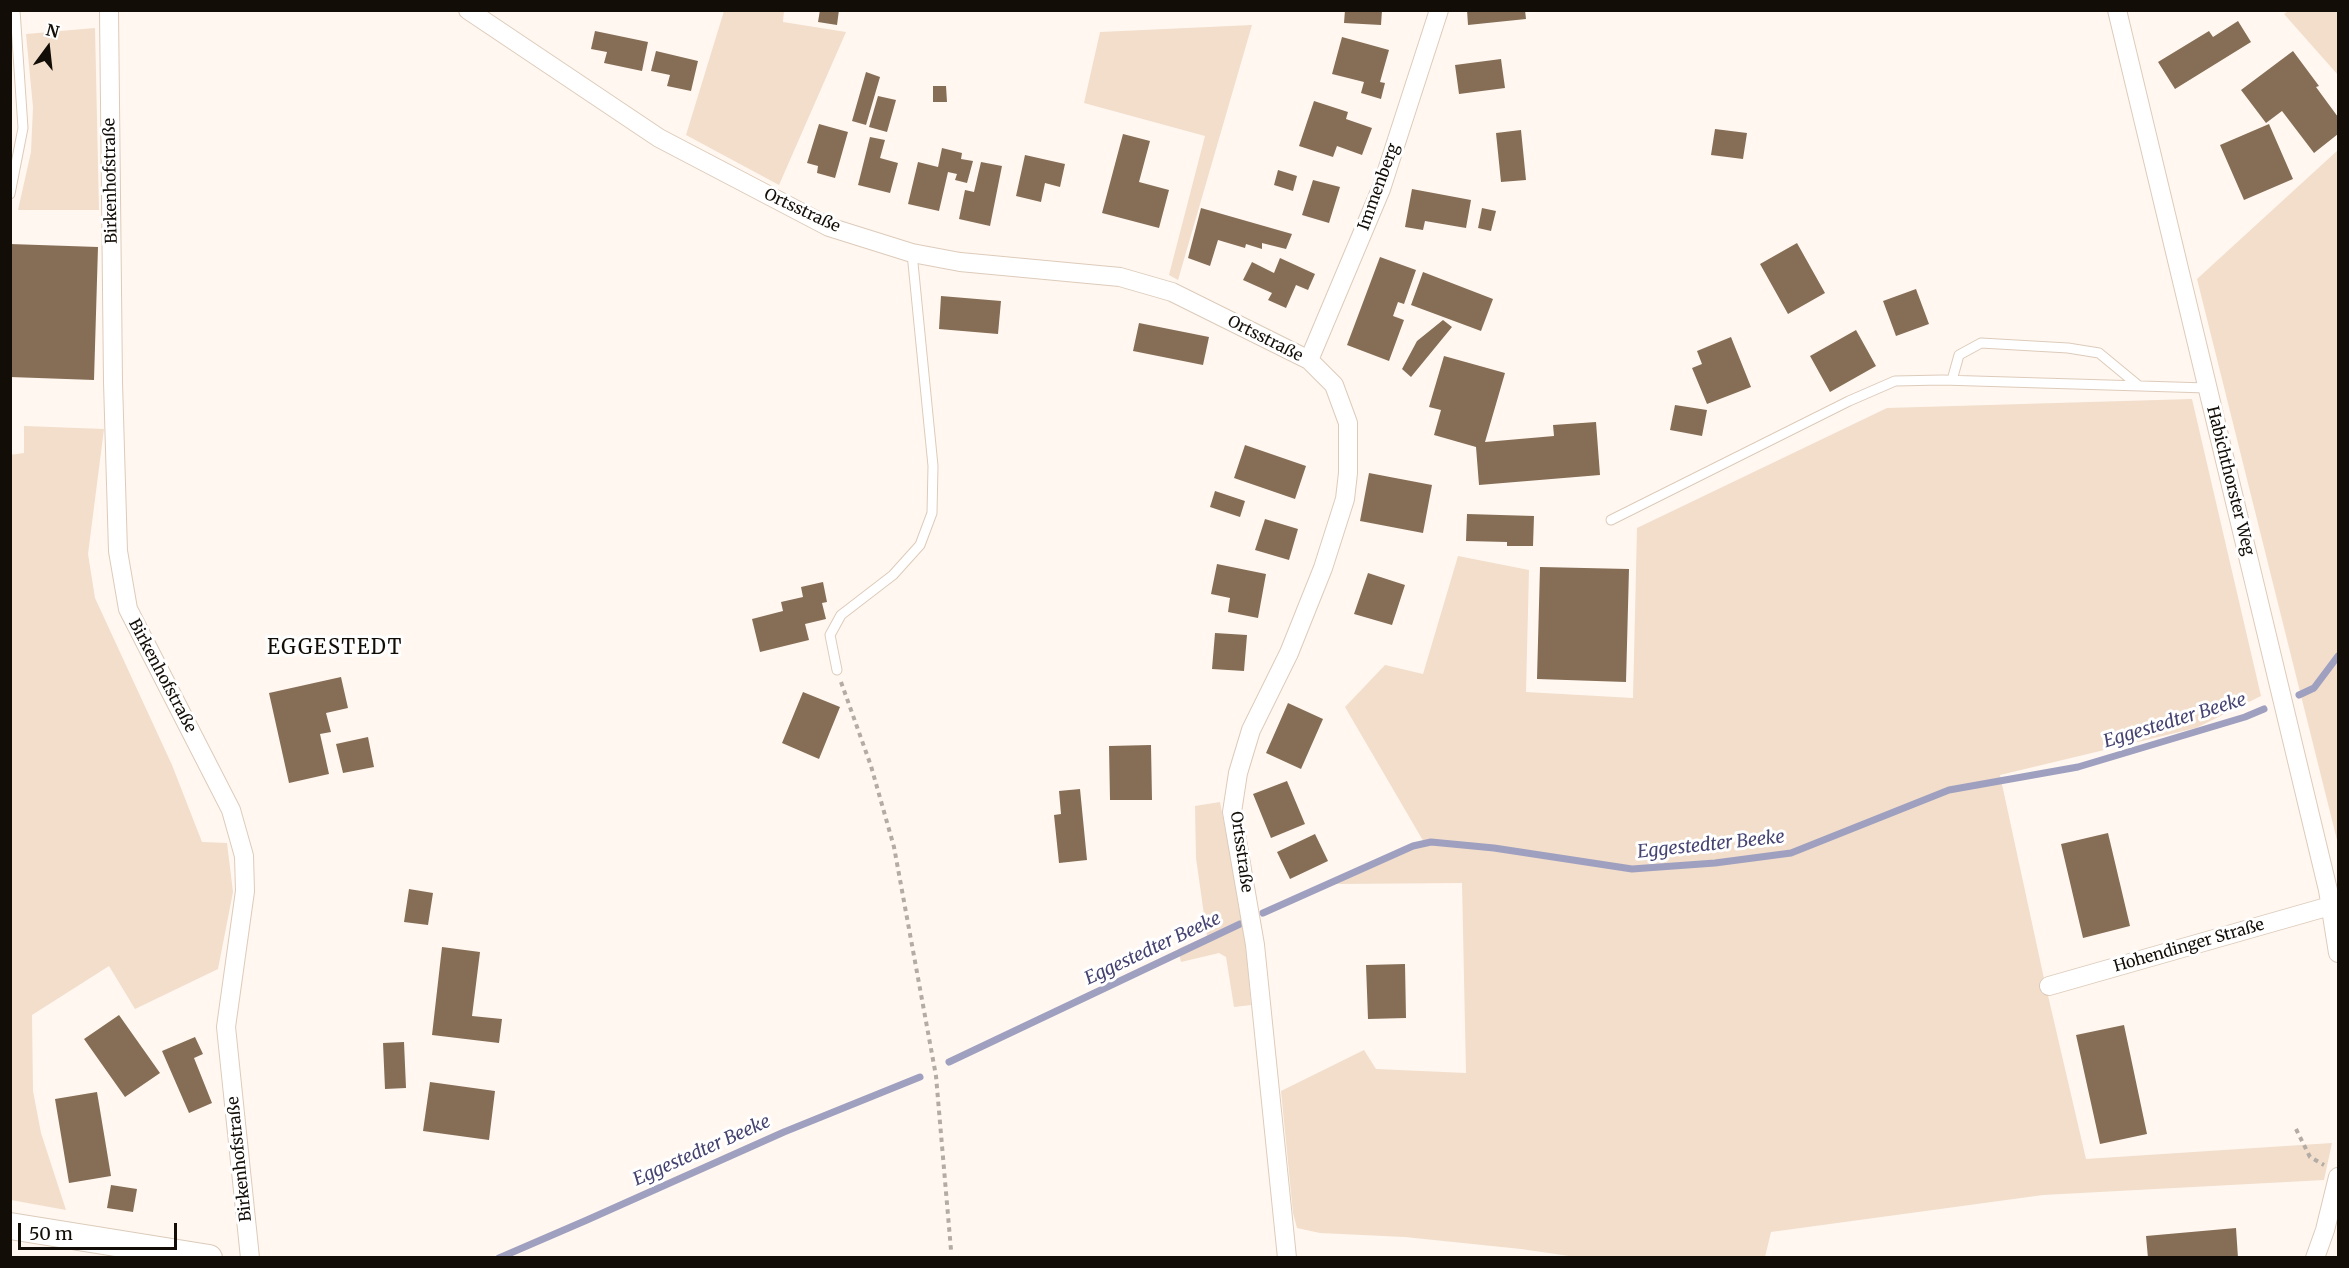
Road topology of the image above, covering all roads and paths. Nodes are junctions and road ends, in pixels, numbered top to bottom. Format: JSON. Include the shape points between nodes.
{"nodes":[{"id":1,"x":15,"y":10,"type":"edge"},
{"id":2,"x":108,"y":10,"type":"edge"},
{"id":3,"x":468,"y":10,"type":"edge"},
{"id":4,"x":1439,"y":10,"type":"edge"},
{"id":5,"x":2117,"y":10,"type":"edge"},
{"id":6,"x":10,"y":194,"type":"edge"},
{"id":7,"x":912,"y":253,"type":"junction"},
{"id":8,"x":1309,"y":360,"type":"junction"},
{"id":9,"x":1952,"y":380,"type":"junction"},
{"id":10,"x":2139,"y":386,"type":"junction"},
{"id":11,"x":2207,"y":388,"type":"junction"},
{"id":12,"x":1611,"y":520,"type":"dead end"},
{"id":13,"x":837,"y":670,"type":"joint"},
{"id":14,"x":2330,"y":906,"type":"junction"},
{"id":15,"x":2338,"y":953,"type":"edge"},
{"id":16,"x":2049,"y":986,"type":"dead end"},
{"id":17,"x":2296,"y":1129,"type":"dead end"},
{"id":18,"x":2334,"y":1172,"type":"edge"},
{"id":19,"x":10,"y":1226,"type":"edge"},
{"id":20,"x":951,"y":1250,"type":"dead end"},
{"id":21,"x":209,"y":1257,"type":"edge"},
{"id":22,"x":250,"y":1257,"type":"edge"},
{"id":23,"x":1287,"y":1257,"type":"edge"},
{"id":24,"x":2315,"y":1257,"type":"edge"}],
"edges":[{"from":1,"to":6,"type":"lane","via":[[23,128]]},
{"from":2,"to":22,"type":"street","name":"Birkenhofstraße","via":[[118,551],[128,609],[231,810],[244,856],[245,891],[226,1027]]},
{"from":3,"to":7,"type":"street","name":"Ortsstraße","via":[[659,138],[829,227]]},
{"from":4,"to":8,"type":"street","name":"Immenberg","via":[[1381,189]]},
{"from":5,"to":11,"type":"street","name":"Habichthorster Weg"},
{"from":7,"to":8,"type":"street","name":"Ortsstraße","via":[[960,262],[1120,277],[1172,291]]},
{"from":7,"to":13,"type":"lane","via":[[933,466],[932,513],[920,545],[893,575],[841,615],[830,635]]},
{"from":8,"to":23,"type":"street","name":"Ortsstraße","via":[[1334,385],[1348,423],[1345,499],[1289,653],[1251,730],[1238,773],[1233,812],[1256,945]]},
{"from":9,"to":10,"type":"lane"},
{"from":9,"to":10,"type":"lane","via":[[1959,356],[1981,343],[2099,353]]},
{"from":9,"to":12,"type":"lane","via":[[1895,381]]},
{"from":10,"to":11,"type":"lane"},
{"from":11,"to":14,"type":"street","name":"Habichthorster Weg"},
{"from":13,"to":20,"type":"path","via":[[894,847],[936,1076]]},
{"from":14,"to":15,"type":"street","name":"Habichthorster Weg"},
{"from":14,"to":16,"type":"street","name":"Hohendinger Straße"},
{"from":17,"to":18,"type":"path","via":[[2310,1157]]},
{"from":18,"to":24,"type":"street","via":[[2325,1230]]},
{"from":19,"to":21,"type":"main road"}]}
